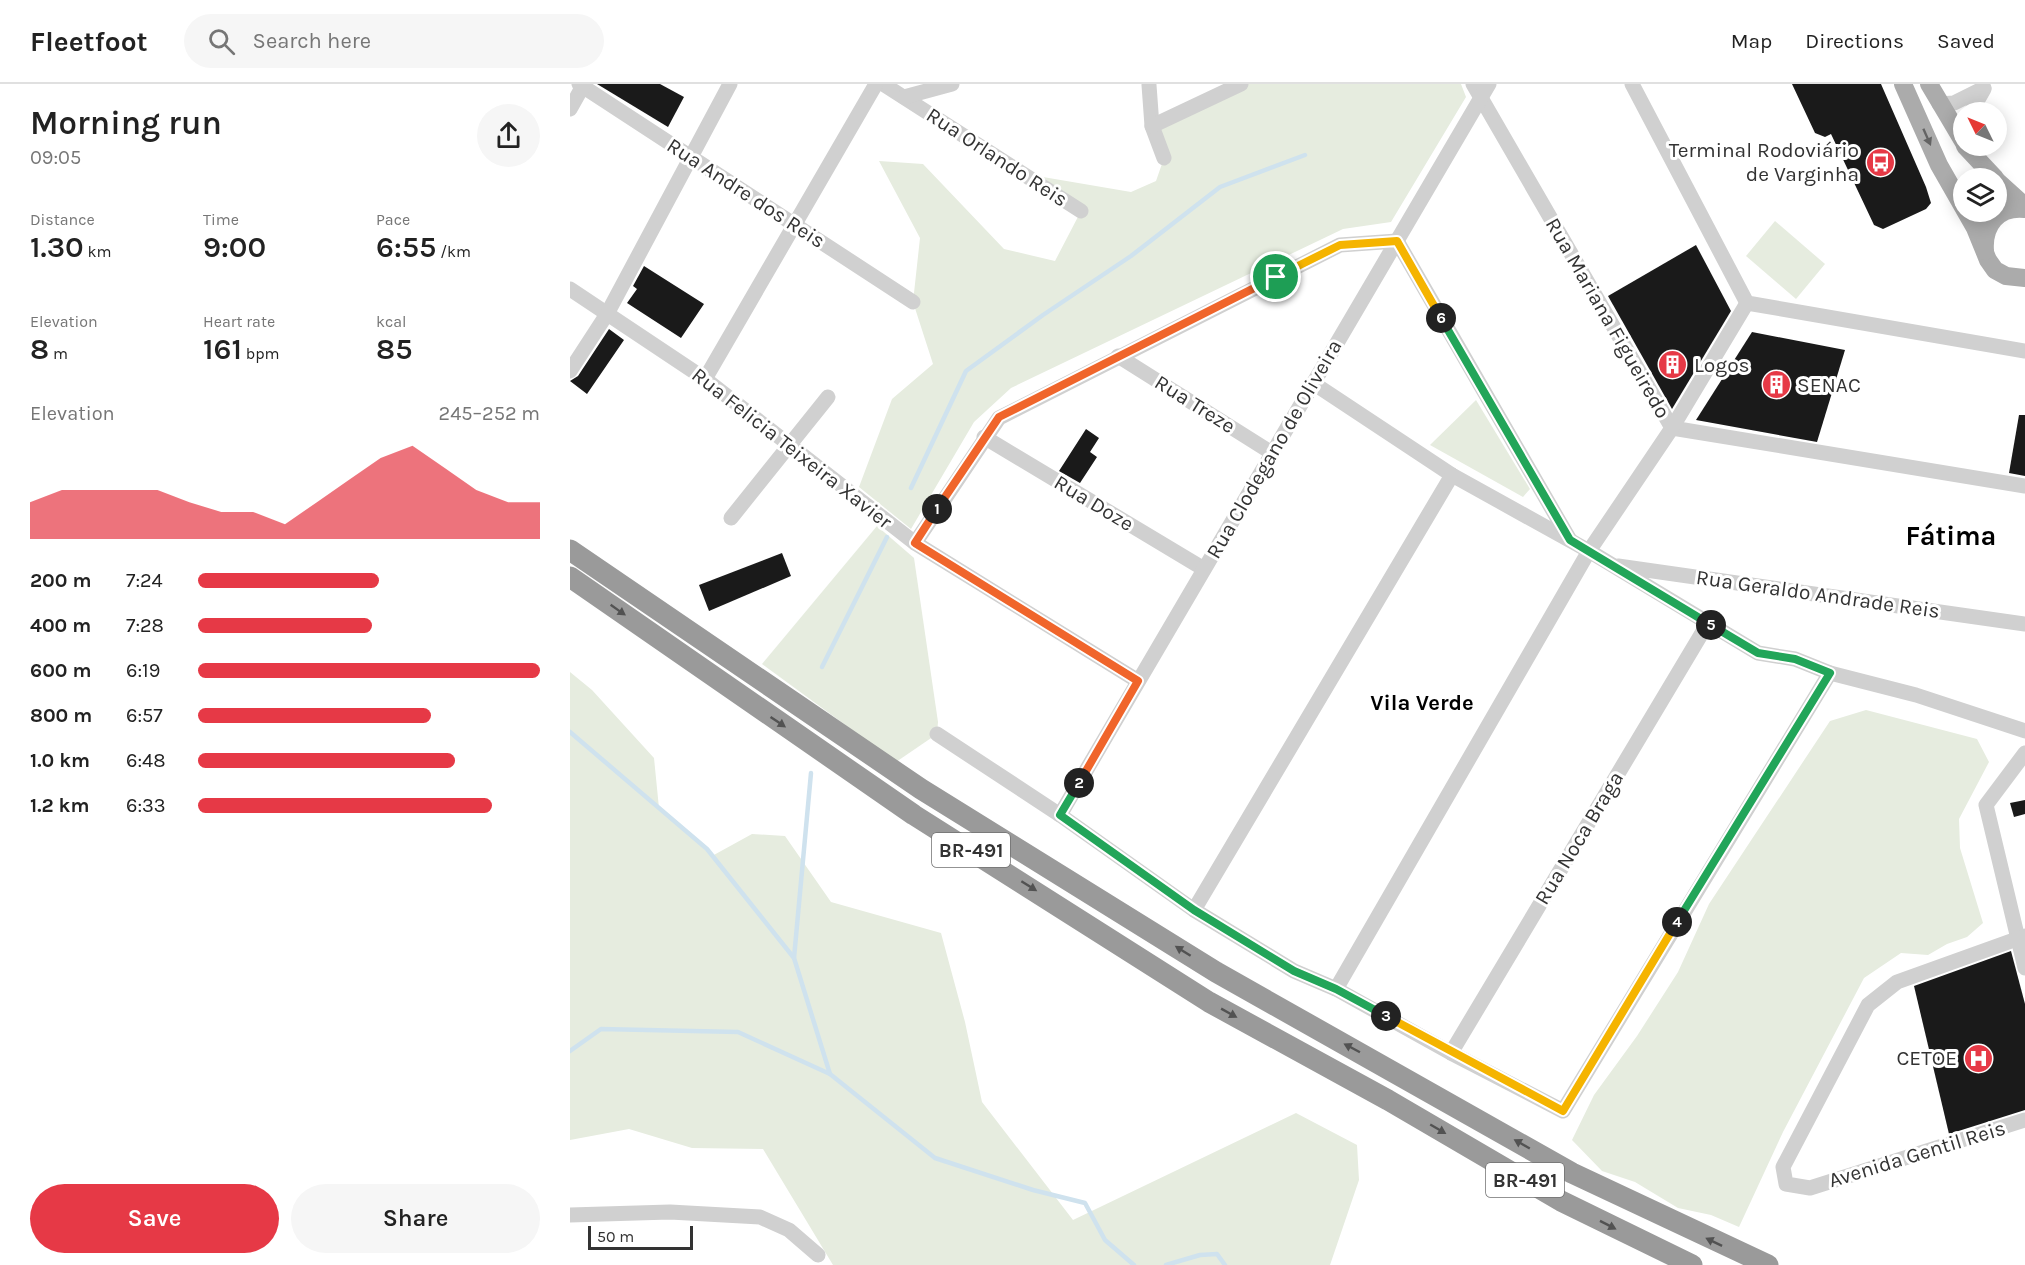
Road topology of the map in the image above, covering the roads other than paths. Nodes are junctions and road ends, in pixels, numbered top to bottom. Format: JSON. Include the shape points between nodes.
{"nodes":[{"id":1,"x":730,"y":84,"type":"edge"},
{"id":2,"x":876,"y":84,"type":"edge"},
{"id":3,"x":884,"y":84,"type":"edge"},
{"id":4,"x":952,"y":84,"type":"edge"},
{"id":5,"x":1241,"y":84,"type":"edge"},
{"id":6,"x":1473,"y":84,"type":"edge"},
{"id":7,"x":1488,"y":84,"type":"edge"},
{"id":8,"x":1632,"y":84,"type":"edge"},
{"id":9,"x":1903,"y":84,"type":"edge"},
{"id":10,"x":1929,"y":84,"type":"edge"},
{"id":11,"x":582,"y":85,"type":"edge"},
{"id":12,"x":1149,"y":85,"type":"edge"},
{"id":13,"x":1986,"y":86,"type":"edge"},
{"id":14,"x":904,"y":97,"type":"junction"},
{"id":15,"x":1480,"y":98,"type":"junction"},
{"id":16,"x":1977,"y":102,"type":"edge"},
{"id":17,"x":1940,"y":104,"type":"junction"},
{"id":18,"x":570,"y":109,"type":"edge"},
{"id":19,"x":1953,"y":125,"type":"edge"},
{"id":20,"x":1152,"y":126,"type":"junction"},
{"id":21,"x":1975,"y":156,"type":"edge"},
{"id":22,"x":691,"y":157,"type":"junction"},
{"id":23,"x":1164,"y":158,"type":"dead end"},
{"id":24,"x":1986,"y":168,"type":"edge"},
{"id":25,"x":2007,"y":190,"type":"edge"},
{"id":26,"x":2025,"y":208,"type":"edge"},
{"id":27,"x":1081,"y":211,"type":"dead end"},
{"id":28,"x":796,"y":225,"type":"junction"},
{"id":29,"x":1397,"y":241,"type":"junction"},
{"id":30,"x":1985,"y":253,"type":"junction"},
{"id":31,"x":2024,"y":278,"type":"edge"},
{"id":32,"x":570,"y":289,"type":"edge"},
{"id":33,"x":913,"y":302,"type":"dead end"},
{"id":34,"x":1747,"y":303,"type":"junction"},
{"id":35,"x":608,"y":314,"type":"junction"},
{"id":36,"x":2025,"y":351,"type":"edge"},
{"id":37,"x":1118,"y":356,"type":"junction"},
{"id":38,"x":570,"y":371,"type":"edge"},
{"id":39,"x":705,"y":379,"type":"junction"},
{"id":40,"x":1313,"y":383,"type":"junction"},
{"id":41,"x":828,"y":397,"type":"dead end"},
{"id":42,"x":1672,"y":428,"type":"junction"},
{"id":43,"x":984,"y":437,"type":"junction"},
{"id":44,"x":788,"y":446,"type":"junction"},
{"id":45,"x":1272,"y":453,"type":"junction"},
{"id":46,"x":1452,"y":475,"type":"junction"},
{"id":47,"x":2025,"y":486,"type":"edge"},
{"id":48,"x":731,"y":518,"type":"dead end"},
{"id":49,"x":1570,"y":540,"type":"junction"},
{"id":50,"x":915,"y":543,"type":"junction"},
{"id":51,"x":570,"y":550,"type":"edge"},
{"id":52,"x":1589,"y":551,"type":"junction"},
{"id":53,"x":1611,"y":565,"type":"junction"},
{"id":54,"x":1204,"y":569,"type":"junction"},
{"id":55,"x":570,"y":577,"type":"edge"},
{"id":56,"x":1708,"y":623,"type":"junction"},
{"id":57,"x":2025,"y":624,"type":"edge"},
{"id":58,"x":1830,"y":673,"type":"junction"},
{"id":59,"x":1138,"y":681,"type":"junction"},
{"id":60,"x":2025,"y":731,"type":"edge"},
{"id":61,"x":937,"y":734,"type":"dead end"},
{"id":62,"x":2025,"y":753,"type":"edge"},
{"id":63,"x":1060,"y":815,"type":"junction"},
{"id":64,"x":1194,"y":910,"type":"junction"},
{"id":65,"x":2022,"y":937,"type":"edge"},
{"id":66,"x":2025,"y":968,"type":"edge"},
{"id":67,"x":1336,"y":989,"type":"junction"},
{"id":68,"x":1451,"y":1053,"type":"junction"},
{"id":69,"x":2025,"y":1120,"type":"edge"},
{"id":70,"x":570,"y":1215,"type":"edge"},
{"id":71,"x":818,"y":1255,"type":"dead end"},
{"id":72,"x":1674,"y":1259,"type":"edge"},
{"id":73,"x":1692,"y":1265,"type":"edge"},
{"id":74,"x":1768,"y":1265,"type":"edge"}],
"edges":[{"from":1,"to":22,"type":"street"},
{"from":2,"to":28,"type":"street"},
{"from":3,"to":14,"type":"street","name":"Rua Orlando Reis"},
{"from":4,"to":14,"type":"street"},
{"from":5,"to":20,"type":"street"},
{"from":6,"to":15,"type":"street","name":"Rua Mariana Figueiredo"},
{"from":7,"to":15,"type":"street","name":"Rua Clodegano de Oliveira"},
{"from":8,"to":34,"type":"street"},
{"from":9,"to":30,"type":"main road","one_way":true},
{"from":10,"to":17,"type":"main road"},
{"from":11,"to":18,"type":"street"},
{"from":11,"to":22,"type":"street","name":"Rua Andre dos Reis"},
{"from":12,"to":20,"type":"street"},
{"from":13,"to":16,"type":"street"},
{"from":13,"to":17,"type":"street","via":[[1954,103]]},
{"from":14,"to":27,"type":"street","name":"Rua Orlando Reis"},
{"from":15,"to":29,"type":"street","name":"Rua Clodegano de Oliveira"},
{"from":15,"to":42,"type":"street","name":"Rua Mariana Figueiredo"},
{"from":17,"to":19,"type":"main road"},
{"from":20,"to":23,"type":"street"},
{"from":21,"to":24,"type":"main road"},
{"from":22,"to":28,"type":"street","name":"Rua Andre dos Reis"},
{"from":22,"to":35,"type":"street"},
{"from":25,"to":26,"type":"main road"},
{"from":26,"to":30,"type":"main road","via":[[2000,213],[1989,224],[1984,238]]},
{"from":28,"to":33,"type":"street","name":"Rua Andre dos Reis"},
{"from":28,"to":39,"type":"street"},
{"from":29,"to":37,"type":"street","via":[[1340,245]]},
{"from":29,"to":40,"type":"street","name":"Rua Clodegano de Oliveira"},
{"from":29,"to":49,"type":"street"},
{"from":30,"to":31,"type":"main road","via":[[1995,270]]},
{"from":32,"to":35,"type":"street","name":"Rua Felicia Teixeira Xavier"},
{"from":34,"to":36,"type":"street"},
{"from":34,"to":42,"type":"street"},
{"from":35,"to":38,"type":"street"},
{"from":35,"to":39,"type":"street","name":"Rua Felicia Teixeira Xavier"},
{"from":37,"to":43,"type":"street","via":[[999,417]]},
{"from":37,"to":45,"type":"street","name":"Rua Treze"},
{"from":39,"to":44,"type":"street","name":"Rua Felicia Teixeira Xavier"},
{"from":40,"to":45,"type":"street","name":"Rua Clodegano de Oliveira"},
{"from":40,"to":46,"type":"street"},
{"from":41,"to":44,"type":"street"},
{"from":42,"to":47,"type":"street","name":"Rua Mariana Figueiredo"},
{"from":42,"to":52,"type":"street"},
{"from":43,"to":50,"type":"street"},
{"from":43,"to":54,"type":"street","name":"Rua Doze"},
{"from":44,"to":48,"type":"street"},
{"from":44,"to":50,"type":"street","name":"Rua Felicia Teixeira Xavier"},
{"from":45,"to":54,"type":"street","name":"Rua Clodegano de Oliveira"},
{"from":46,"to":49,"type":"street"},
{"from":46,"to":64,"type":"street"},
{"from":49,"to":52,"type":"street"},
{"from":50,"to":59,"type":"street","name":"Rua Felicia Teixeira Xavier"},
{"from":74,"to":51,"type":"highway","number":"BR-491","one_way":true,"via":[[1572,1173],[1216,972],[921,789]]},
{"from":52,"to":53,"type":"street"},
{"from":52,"to":67,"type":"street"},
{"from":53,"to":56,"type":"street"},
{"from":53,"to":57,"type":"street","name":"Rua Geraldo Andrade Reis"},
{"from":54,"to":59,"type":"street","name":"Rua Clodegano de Oliveira"},
{"from":55,"to":72,"type":"highway","number":"BR-491","one_way":true,"via":[[914,815],[1209,1002],[1561,1201]]},
{"from":56,"to":58,"type":"street","via":[[1758,653],[1795,659]]},
{"from":56,"to":68,"type":"street","name":"Rua Noca Braga"},
{"from":58,"to":60,"type":"street","via":[[1916,695]]},
{"from":58,"to":68,"type":"street","via":[[1563,1111]]},
{"from":59,"to":63,"type":"street","name":"Rua Clodegano de Oliveira"},
{"from":61,"to":63,"type":"street"},
{"from":62,"to":65,"type":"street","via":[[1986,805]]},
{"from":63,"to":64,"type":"street"},
{"from":64,"to":67,"type":"street","via":[[1294,971]]},
{"from":65,"to":66,"type":"street"},
{"from":65,"to":69,"type":"street","name":"Avenida Gentil Reis","via":[[1897,982],[1868,1005],[1783,1167],[1786,1184],[1810,1188]]},
{"from":67,"to":68,"type":"street"},
{"from":70,"to":71,"type":"street","via":[[670,1212],[760,1217],[789,1230]]},
{"from":72,"to":73,"type":"highway","number":"BR-491"}]}
